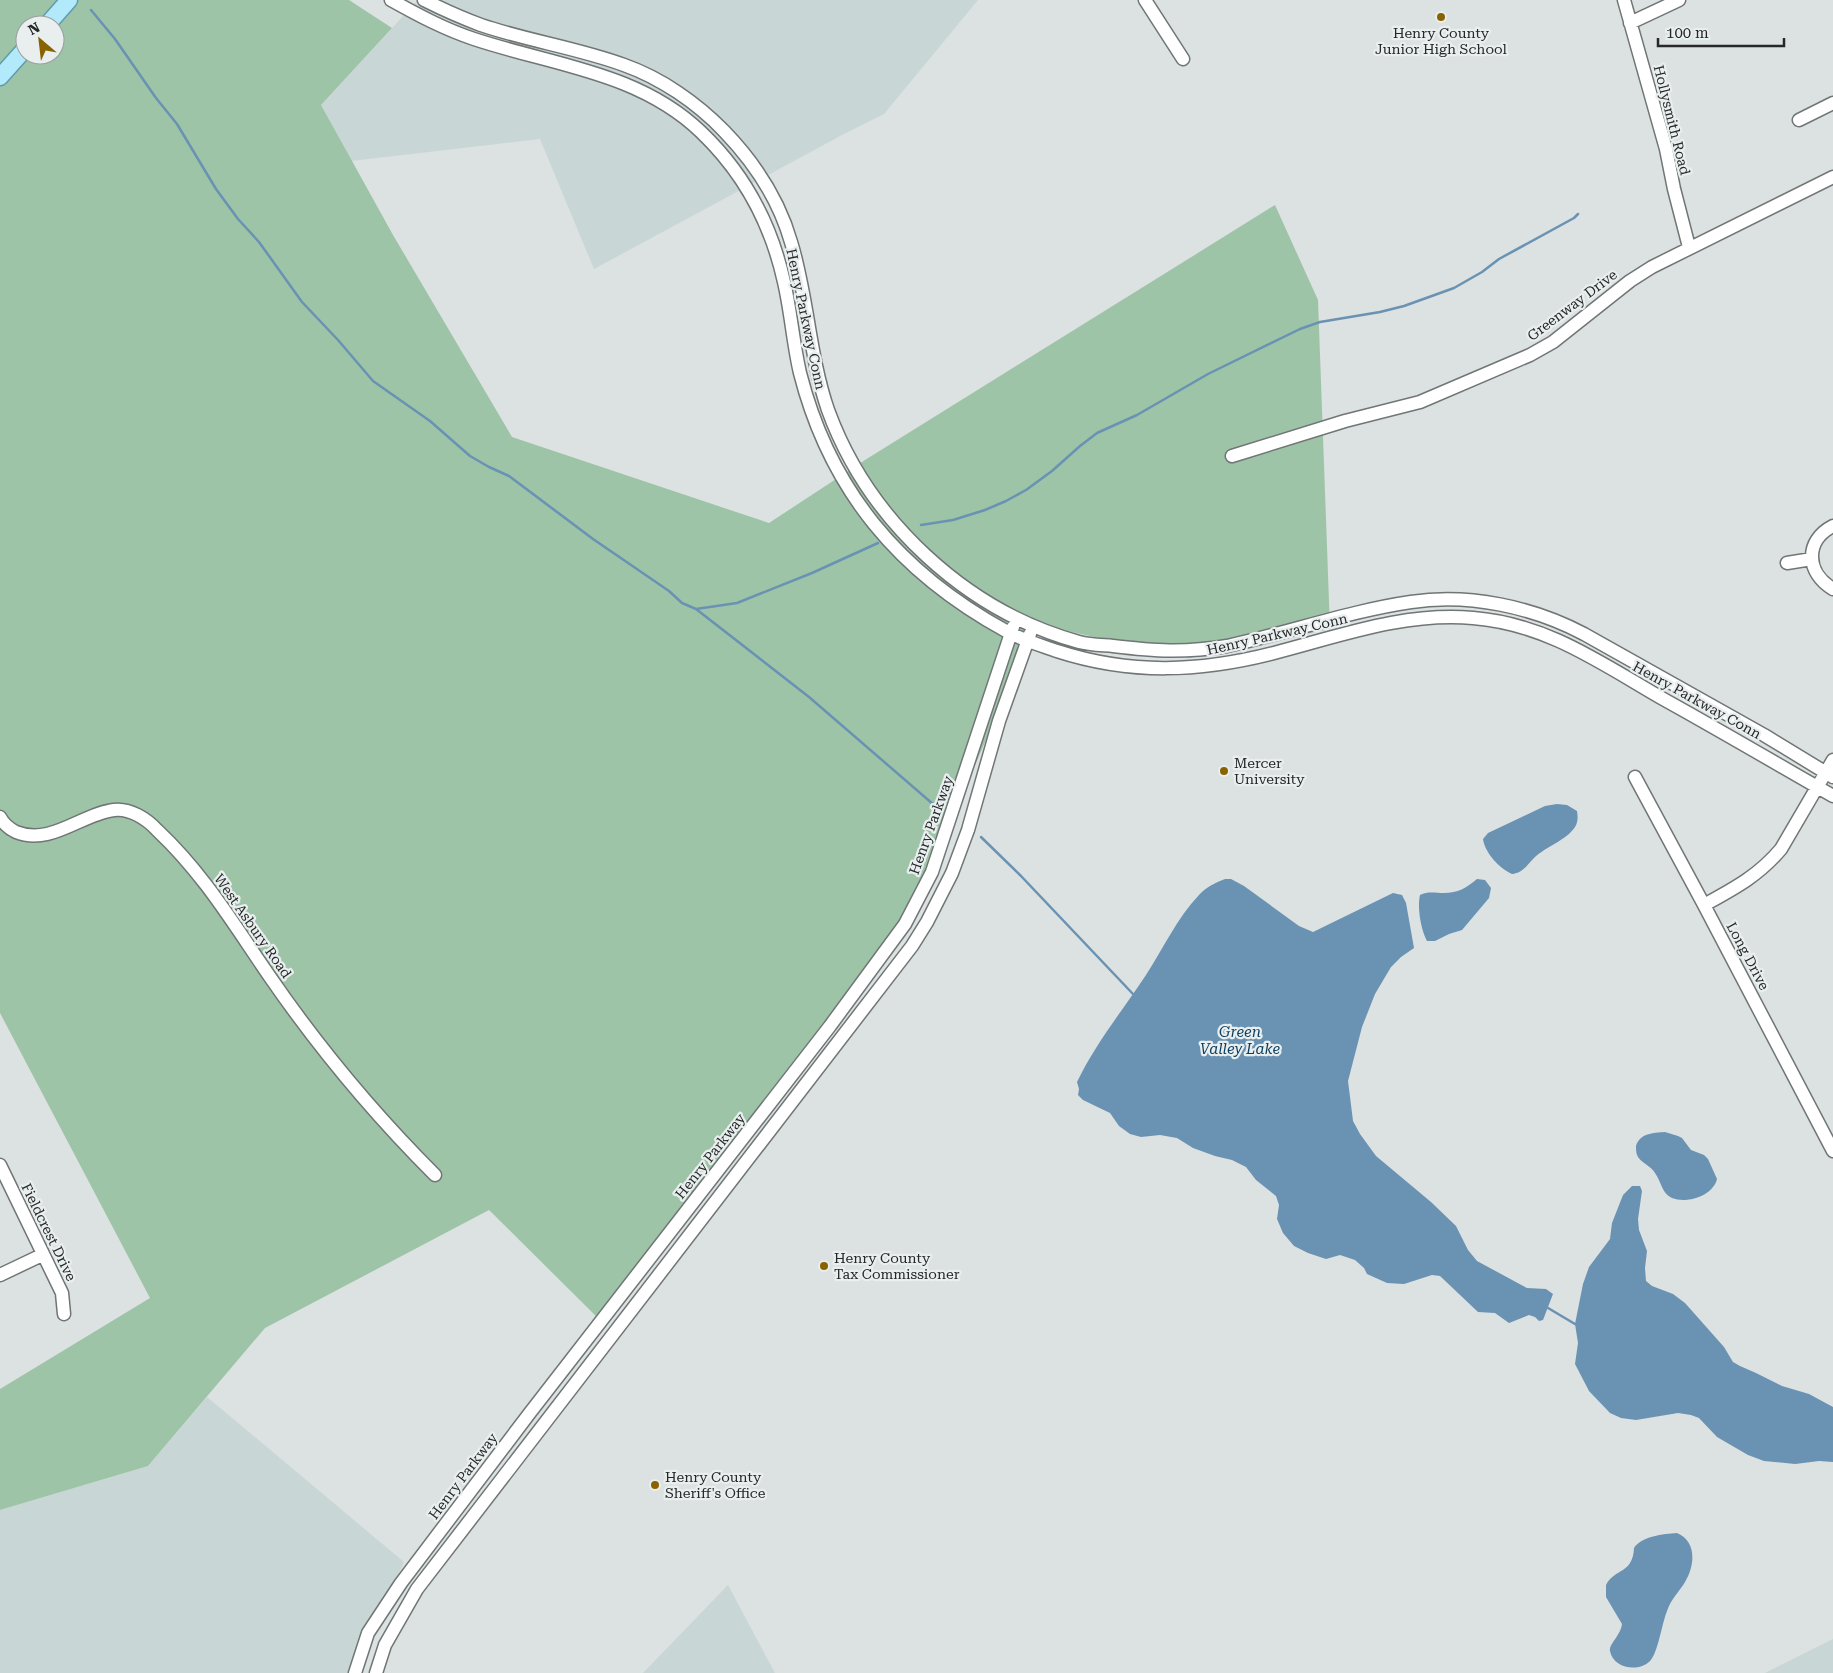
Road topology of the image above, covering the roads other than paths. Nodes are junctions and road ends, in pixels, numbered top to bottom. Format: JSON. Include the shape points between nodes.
{"nodes":[{"id":1,"x":69,"y":0,"type":"edge"},
{"id":2,"x":391,"y":0,"type":"edge"},
{"id":3,"x":424,"y":0,"type":"edge"},
{"id":4,"x":1145,"y":0,"type":"edge"},
{"id":5,"x":1624,"y":0,"type":"edge"},
{"id":6,"x":1679,"y":0,"type":"edge"},
{"id":7,"x":55,"y":15,"type":"edge"},
{"id":8,"x":1630,"y":23,"type":"junction"},
{"id":9,"x":1183,"y":59,"type":"dead end"},
{"id":10,"x":15,"y":60,"type":"edge"},
{"id":11,"x":0,"y":77,"type":"edge"},
{"id":12,"x":1833,"y":103,"type":"edge"},
{"id":13,"x":1799,"y":120,"type":"dead end"},
{"id":14,"x":1833,"y":177,"type":"edge"},
{"id":15,"x":1690,"y":247,"type":"junction"},
{"id":16,"x":1232,"y":456,"type":"dead end"},
{"id":17,"x":1833,"y":526,"type":"edge"},
{"id":18,"x":1812,"y":559,"type":"junction"},
{"id":19,"x":1787,"y":563,"type":"dead end"},
{"id":20,"x":1833,"y":589,"type":"edge"},
{"id":21,"x":1018,"y":618,"type":"junction"},
{"id":22,"x":1033,"y":626,"type":"junction"},
{"id":23,"x":1010,"y":634,"type":"junction"},
{"id":24,"x":1027,"y":641,"type":"junction"},
{"id":25,"x":1833,"y":760,"type":"edge"},
{"id":26,"x":1830,"y":775,"type":"edge"},
{"id":27,"x":1635,"y":777,"type":"dead end"},
{"id":28,"x":1818,"y":787,"type":"junction"},
{"id":29,"x":1833,"y":796,"type":"edge"},
{"id":30,"x":0,"y":817,"type":"edge"},
{"id":31,"x":1704,"y":905,"type":"junction"},
{"id":32,"x":1833,"y":1151,"type":"edge"},
{"id":33,"x":0,"y":1165,"type":"edge"},
{"id":34,"x":434,"y":1175,"type":"dead end"},
{"id":35,"x":42,"y":1254,"type":"junction"},
{"id":36,"x":0,"y":1275,"type":"edge"},
{"id":37,"x":64,"y":1314,"type":"dead end"},
{"id":38,"x":354,"y":1673,"type":"edge"},
{"id":39,"x":376,"y":1673,"type":"edge"}],
"edges":[{"from":1,"to":7,"type":"main road"},
{"from":2,"to":23,"type":"street","name":"Henry Parkway Conn","via":[[443,28],[470,38],[607,76],[639,89],[672,108],[704,134],[739,175],[769,228],[810,408],[846,484],[888,541],[915,568],[957,601]]},
{"from":3,"to":21,"type":"street","name":"Henry Parkway Conn","via":[[481,24],[626,66],[656,79],[682,95],[723,130],[758,173],[780,212],[796,262],[820,383],[829,411],[869,489],[909,539],[954,579]]},
{"from":4,"to":9,"type":"street"},
{"from":5,"to":8,"type":"street","name":"Hollysmith Road"},
{"from":6,"to":8,"type":"street"},
{"from":8,"to":15,"type":"street","name":"Hollysmith Road"},
{"from":10,"to":11,"type":"main road"},
{"from":12,"to":13,"type":"street"},
{"from":14,"to":15,"type":"street","name":"Greenway Drive"},
{"from":15,"to":16,"type":"street","name":"Greenway Drive","via":[[1630,281],[1564,334],[1530,355],[1420,402]]},
{"from":17,"to":18,"type":"street","via":[[1818,538]]},
{"from":18,"to":19,"type":"street"},
{"from":18,"to":20,"type":"street","via":[[1817,576]]},
{"from":21,"to":22,"type":"street","name":"Henry Parkway Conn"},
{"from":21,"to":23,"type":"street","name":"Henry Parkway"},
{"from":22,"to":24,"type":"street"},
{"from":22,"to":26,"type":"street","name":"Henry Parkway Conn","via":[[1081,643],[1159,651],[1196,651],[1262,639],[1412,602],[1458,600],[1512,607],[1558,621],[1584,634]]},
{"from":23,"to":24,"type":"street","name":"Henry Parkway Conn"},
{"from":23,"to":38,"type":"street","name":"Henry Parkway","via":[[935,864],[905,924],[402,1583],[368,1633]]},
{"from":24,"to":28,"type":"street","name":"Henry Parkway Conn","via":[[1102,663],[1135,668],[1194,668],[1231,663],[1411,619],[1444,617],[1500,621],[1534,630],[1577,649]]},
{"from":24,"to":39,"type":"street","via":[[952,874],[912,946],[417,1589],[385,1645]]},
{"from":25,"to":26,"type":"street"},
{"from":26,"to":28,"type":"street"},
{"from":27,"to":31,"type":"street","name":"Long Drive"},
{"from":28,"to":29,"type":"street","name":"Henry Parkway Conn"},
{"from":28,"to":31,"type":"street","via":[[1773,858],[1748,881]]},
{"from":30,"to":34,"type":"street","name":"West Asbury Road","via":[[12,830],[32,836],[44,835],[114,810],[132,813],[153,825],[213,892],[343,1076]]},
{"from":31,"to":32,"type":"street","name":"Long Drive"},
{"from":33,"to":35,"type":"street","name":"Fieldcrest Drive"},
{"from":35,"to":36,"type":"street"},
{"from":35,"to":37,"type":"street","name":"Fieldcrest Drive","via":[[62,1292]]}]}
